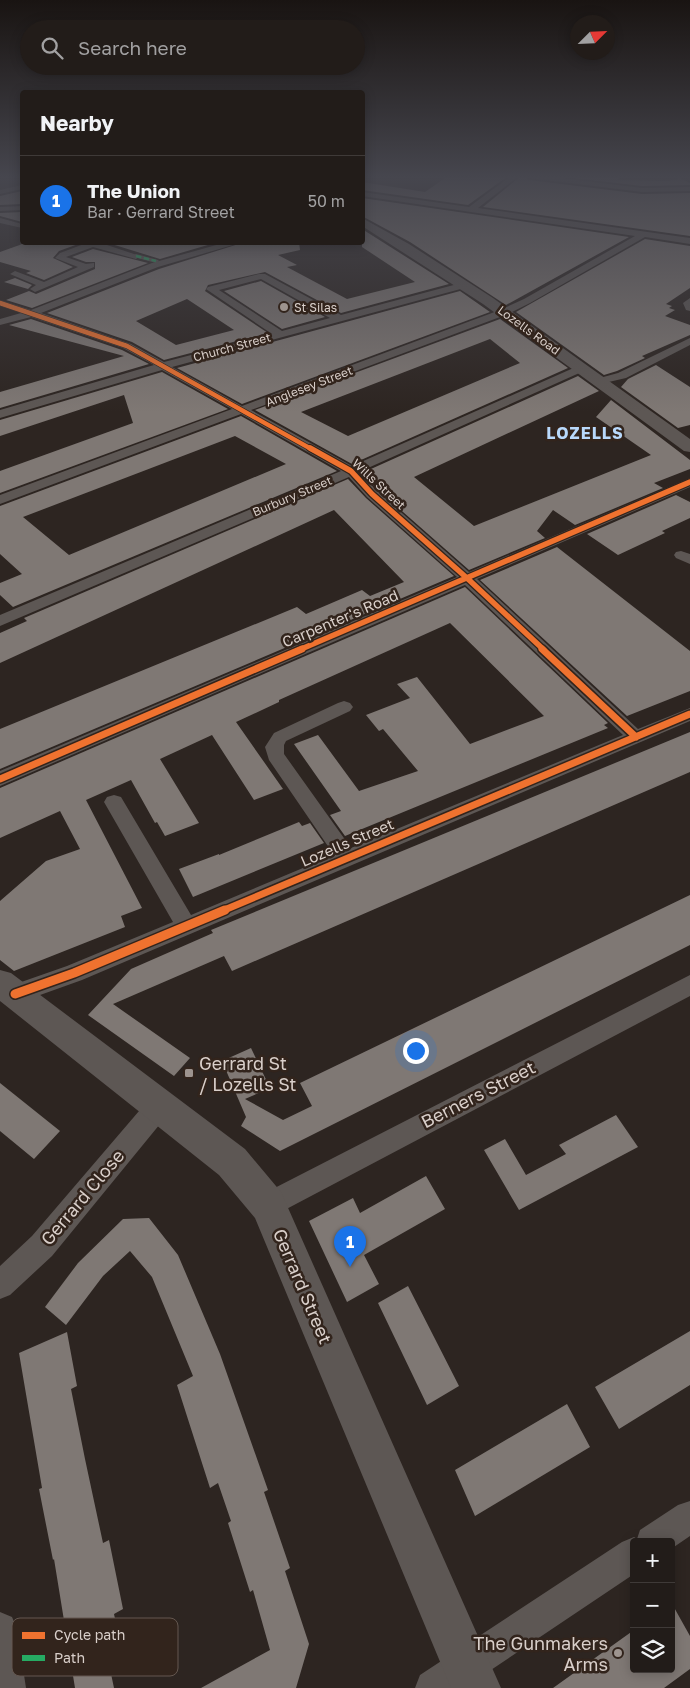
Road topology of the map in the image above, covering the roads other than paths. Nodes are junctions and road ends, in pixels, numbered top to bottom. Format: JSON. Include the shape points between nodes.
{"nodes":[{"id":1,"x":63,"y":255,"type":"edge"},
{"id":2,"x":132,"y":255,"type":"edge"},
{"id":3,"x":192,"y":255,"type":"edge"},
{"id":4,"x":421,"y":255,"type":"edge"},
{"id":5,"x":608,"y":255,"type":"edge"},
{"id":6,"x":136,"y":256,"type":"joint"},
{"id":7,"x":156,"y":261,"type":"dead end"},
{"id":8,"x":14,"y":274,"type":"dead end"},
{"id":9,"x":45,"y":284,"type":"junction"},
{"id":10,"x":465,"y":285,"type":"junction"},
{"id":11,"x":35,"y":289,"type":"dead end"},
{"id":12,"x":690,"y":301,"type":"edge"},
{"id":13,"x":0,"y":303,"type":"edge"},
{"id":14,"x":690,"y":308,"type":"edge"},
{"id":15,"x":504,"y":312,"type":"junction"},
{"id":16,"x":33,"y":313,"type":"junction"},
{"id":17,"x":338,"y":318,"type":"junction"},
{"id":18,"x":0,"y":322,"type":"edge"},
{"id":19,"x":280,"y":334,"type":"junction"},
{"id":20,"x":690,"y":341,"type":"edge"},
{"id":21,"x":163,"y":366,"type":"junction"},
{"id":22,"x":582,"y":368,"type":"junction"},
{"id":23,"x":600,"y":381,"type":"junction"},
{"id":24,"x":244,"y":410,"type":"junction"},
{"id":25,"x":0,"y":414,"type":"edge"},
{"id":26,"x":690,"y":447,"type":"edge"},
{"id":27,"x":351,"y":471,"type":"junction"},
{"id":28,"x":690,"y":482,"type":"edge"},
{"id":29,"x":0,"y":500,"type":"edge"},
{"id":30,"x":468,"y":579,"type":"junction"},
{"id":31,"x":1,"y":619,"type":"edge"},
{"id":32,"x":344,"y":707,"type":"dead end"},
{"id":33,"x":690,"y":714,"type":"edge"},
{"id":34,"x":636,"y":737,"type":"junction"},
{"id":35,"x":0,"y":779,"type":"edge"},
{"id":36,"x":114,"y":802,"type":"dead end"},
{"id":37,"x":346,"y":858,"type":"junction"},
{"id":38,"x":186,"y":926,"type":"junction"},
{"id":39,"x":690,"y":985,"type":"edge"},
{"id":40,"x":7,"y":988,"type":"edge"},
{"id":41,"x":160,"y":1105,"type":"junction"},
{"id":42,"x":268,"y":1205,"type":"junction"},
{"id":43,"x":0,"y":1285,"type":"edge"},
{"id":44,"x":690,"y":1517,"type":"edge"},
{"id":45,"x":658,"y":1538,"type":"edge"},
{"id":46,"x":630,"y":1557,"type":"edge"},
{"id":47,"x":0,"y":1628,"type":"edge"},
{"id":48,"x":471,"y":1677,"type":"edge"},
{"id":49,"x":8,"y":1688,"type":"edge"},
{"id":50,"x":433,"y":1688,"type":"edge"}],
"edges":[{"from":1,"to":9,"type":"street","via":[[60,258],[90,266]]},
{"from":2,"to":6,"type":"street"},
{"from":3,"to":16,"type":"street","via":[[155,265]]},
{"from":4,"to":10,"type":"main road","name":"Lozells Road"},
{"from":5,"to":15,"type":"street","name":"Anglesey Street"},
{"from":6,"to":7,"type":"street"},
{"from":8,"to":9,"type":"street"},
{"from":9,"to":11,"type":"street"},
{"from":10,"to":15,"type":"main road","name":"Lozells Road"},
{"from":10,"to":17,"type":"street","name":"Church Street"},
{"from":12,"to":14,"type":"street"},
{"from":13,"to":16,"type":"street","name":"Wills Street"},
{"from":15,"to":22,"type":"main road","name":"Lozells Road"},
{"from":15,"to":24,"type":"street","name":"Anglesey Street"},
{"from":16,"to":18,"type":"street"},
{"from":16,"to":21,"type":"street","name":"Wills Street","via":[[127,346]]},
{"from":17,"to":19,"type":"street","name":"Church Street"},
{"from":17,"to":19,"type":"street","via":[[262,276],[211,289]]},
{"from":19,"to":21,"type":"street","name":"Church Street"},
{"from":20,"to":23,"type":"street","via":[[622,376]]},
{"from":21,"to":24,"type":"street","name":"Wills Street"},
{"from":21,"to":25,"type":"street","name":"Church Street"},
{"from":22,"to":23,"type":"main road","name":"Lozells Road"},
{"from":22,"to":27,"type":"street","name":"Burbury Street"},
{"from":23,"to":26,"type":"main road","name":"Lozells Road"},
{"from":24,"to":27,"type":"street","name":"Wills Street"},
{"from":24,"to":29,"type":"street","name":"Anglesey Street"},
{"from":27,"to":30,"type":"street","name":"Wills Street","via":[[372,494]]},
{"from":27,"to":31,"type":"street","name":"Burbury Street"},
{"from":28,"to":30,"type":"street","name":"Carpenter's Road"},
{"from":30,"to":34,"type":"street","name":"Wills Street"},
{"from":30,"to":35,"type":"street","name":"Carpenter's Road"},
{"from":32,"to":37,"type":"street","name":"Lozells Street","via":[[280,737],[274,748],[275,755]]},
{"from":33,"to":34,"type":"street","name":"Lozells Street"},
{"from":34,"to":37,"type":"street","name":"Lozells Street"},
{"from":36,"to":38,"type":"street"},
{"from":37,"to":38,"type":"street","name":"Lozells Street"},
{"from":38,"to":40,"type":"street","name":"Lozells Street","via":[[74,974]]},
{"from":39,"to":42,"type":"street","name":"Berners Street"},
{"from":40,"to":41,"type":"main road","name":"Gerrard Street"},
{"from":41,"to":42,"type":"main road","name":"Gerrard Street","via":[[232,1162]]},
{"from":41,"to":43,"type":"street","name":"Gerrard Close","via":[[42,1246]]},
{"from":42,"to":48,"type":"main road","name":"Gerrard Street"},
{"from":44,"to":45,"type":"street"},
{"from":46,"to":48,"type":"street"},
{"from":47,"to":49,"type":"street"},
{"from":48,"to":50,"type":"street"}]}
